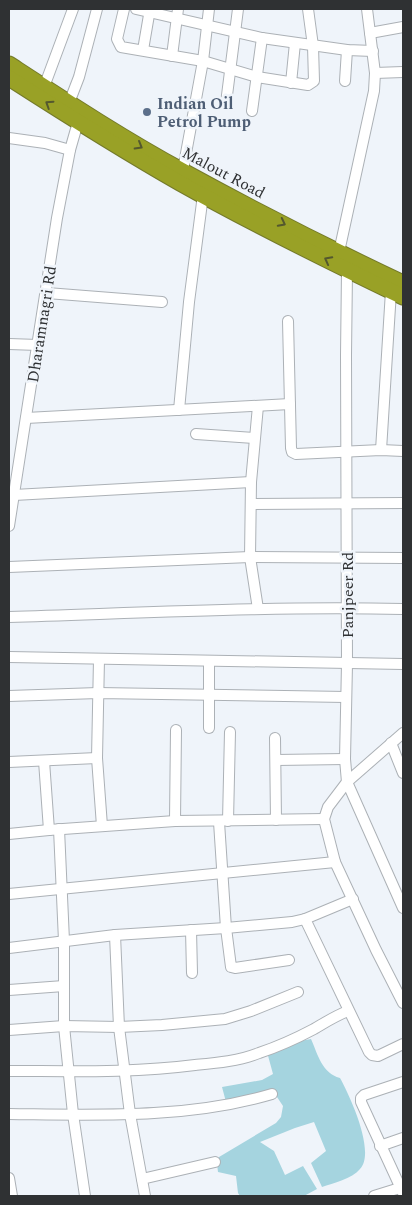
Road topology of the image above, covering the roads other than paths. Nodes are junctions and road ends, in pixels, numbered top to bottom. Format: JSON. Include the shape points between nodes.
{"nodes":[{"id":1,"x":74,"y":9,"type":"edge"},
{"id":2,"x":98,"y":9,"type":"edge"},
{"id":3,"x":124,"y":9,"type":"edge"},
{"id":4,"x":136,"y":9,"type":"edge"},
{"id":5,"x":209,"y":9,"type":"edge"},
{"id":6,"x":238,"y":9,"type":"edge"},
{"id":7,"x":308,"y":9,"type":"edge"},
{"id":8,"x":367,"y":9,"type":"edge"},
{"id":9,"x":150,"y":11,"type":"edge"},
{"id":10,"x":178,"y":13,"type":"edge"},
{"id":11,"x":207,"y":25,"type":"junction"},
{"id":12,"x":403,"y":28,"type":"edge"},
{"id":13,"x":236,"y":32,"type":"junction"},
{"id":14,"x":370,"y":33,"type":"junction"},
{"id":15,"x":262,"y":38,"type":"junction"},
{"id":16,"x":295,"y":43,"type":"junction"},
{"id":17,"x":313,"y":46,"type":"junction"},
{"id":18,"x":143,"y":50,"type":"junction"},
{"id":19,"x":347,"y":50,"type":"junction"},
{"id":20,"x":373,"y":51,"type":"junction"},
{"id":21,"x":172,"y":56,"type":"junction"},
{"id":22,"x":203,"y":61,"type":"junction"},
{"id":23,"x":9,"y":64,"type":"edge"},
{"id":24,"x":230,"y":68,"type":"junction"},
{"id":25,"x":403,"y":72,"type":"edge"},
{"id":26,"x":375,"y":73,"type":"junction"},
{"id":27,"x":257,"y":77,"type":"junction"},
{"id":28,"x":9,"y":78,"type":"edge"},
{"id":29,"x":345,"y":81,"type":"dead end"},
{"id":30,"x":291,"y":84,"type":"junction"},
{"id":31,"x":44,"y":87,"type":"junction"},
{"id":32,"x":69,"y":103,"type":"junction"},
{"id":33,"x":226,"y":103,"type":"dead end"},
{"id":34,"x":252,"y":111,"type":"dead end"},
{"id":35,"x":78,"y":122,"type":"junction"},
{"id":36,"x":9,"y":138,"type":"edge"},
{"id":37,"x":70,"y":150,"type":"junction"},
{"id":38,"x":182,"y":177,"type":"junction"},
{"id":39,"x":203,"y":195,"type":"junction"},
{"id":40,"x":339,"y":252,"type":"junction"},
{"id":41,"x":347,"y":271,"type":"junction"},
{"id":42,"x":399,"y":290,"type":"edge"},
{"id":43,"x":47,"y":292,"type":"junction"},
{"id":44,"x":162,"y":302,"type":"dead end"},
{"id":45,"x":288,"y":321,"type":"dead end"},
{"id":46,"x":9,"y":344,"type":"edge"},
{"id":47,"x":38,"y":346,"type":"junction"},
{"id":48,"x":290,"y":404,"type":"junction"},
{"id":49,"x":258,"y":406,"type":"junction"},
{"id":50,"x":179,"y":410,"type":"junction"},
{"id":51,"x":26,"y":418,"type":"junction"},
{"id":52,"x":196,"y":434,"type":"dead end"},
{"id":53,"x":254,"y":438,"type":"junction"},
{"id":54,"x":381,"y":450,"type":"junction"},
{"id":55,"x":346,"y":451,"type":"junction"},
{"id":56,"x":403,"y":452,"type":"edge"},
{"id":57,"x":251,"y":482,"type":"junction"},
{"id":58,"x":14,"y":495,"type":"junction"},
{"id":59,"x":403,"y":503,"type":"edge"},
{"id":60,"x":251,"y":504,"type":"junction"},
{"id":61,"x":347,"y":504,"type":"junction"},
{"id":62,"x":9,"y":526,"type":"edge"},
{"id":63,"x":250,"y":557,"type":"junction"},
{"id":64,"x":347,"y":558,"type":"junction"},
{"id":65,"x":403,"y":558,"type":"edge"},
{"id":66,"x":9,"y":568,"type":"edge"},
{"id":67,"x":347,"y":608,"type":"junction"},
{"id":68,"x":258,"y":609,"type":"junction"},
{"id":69,"x":403,"y":609,"type":"edge"},
{"id":70,"x":9,"y":617,"type":"edge"},
{"id":71,"x":9,"y":657,"type":"edge"},
{"id":72,"x":99,"y":659,"type":"junction"},
{"id":73,"x":209,"y":662,"type":"junction"},
{"id":74,"x":347,"y":664,"type":"junction"},
{"id":75,"x":403,"y":664,"type":"edge"},
{"id":76,"x":98,"y":693,"type":"junction"},
{"id":77,"x":209,"y":695,"type":"junction"},
{"id":78,"x":9,"y":696,"type":"edge"},
{"id":79,"x":346,"y":698,"type":"junction"},
{"id":80,"x":209,"y":728,"type":"dead end"},
{"id":81,"x":176,"y":730,"type":"dead end"},
{"id":82,"x":230,"y":732,"type":"dead end"},
{"id":83,"x":403,"y":733,"type":"edge"},
{"id":84,"x":275,"y":738,"type":"dead end"},
{"id":85,"x":391,"y":743,"type":"junction"},
{"id":86,"x":97,"y":758,"type":"junction"},
{"id":87,"x":344,"y":759,"type":"junction"},
{"id":88,"x":276,"y":760,"type":"junction"},
{"id":89,"x":44,"y":761,"type":"junction"},
{"id":90,"x":9,"y":762,"type":"edge"},
{"id":91,"x":403,"y":773,"type":"edge"},
{"id":92,"x":347,"y":782,"type":"junction"},
{"id":93,"x":324,"y":819,"type":"junction"},
{"id":94,"x":276,"y":820,"type":"junction"},
{"id":95,"x":175,"y":821,"type":"junction"},
{"id":96,"x":223,"y":821,"type":"junction"},
{"id":97,"x":102,"y":826,"type":"junction"},
{"id":98,"x":54,"y":830,"type":"junction"},
{"id":99,"x":9,"y":834,"type":"edge"},
{"id":100,"x":335,"y":862,"type":"junction"},
{"id":101,"x":221,"y":874,"type":"junction"},
{"id":102,"x":62,"y":888,"type":"junction"},
{"id":103,"x":9,"y":894,"type":"edge"},
{"id":104,"x":353,"y":899,"type":"junction"},
{"id":105,"x":403,"y":908,"type":"edge"},
{"id":106,"x":305,"y":919,"type":"junction"},
{"id":107,"x":226,"y":928,"type":"junction"},
{"id":108,"x":191,"y":930,"type":"junction"},
{"id":109,"x":115,"y":935,"type":"junction"},
{"id":110,"x":64,"y":941,"type":"junction"},
{"id":111,"x":9,"y":948,"type":"edge"},
{"id":112,"x":289,"y":960,"type":"dead end"},
{"id":113,"x":192,"y":973,"type":"dead end"},
{"id":114,"x":64,"y":986,"type":"junction"},
{"id":115,"x":9,"y":990,"type":"edge"},
{"id":116,"x":298,"y":992,"type":"dead end"},
{"id":117,"x":403,"y":1002,"type":"edge"},
{"id":118,"x":348,"y":1011,"type":"junction"},
{"id":119,"x":64,"y":1026,"type":"junction"},
{"id":120,"x":119,"y":1027,"type":"junction"},
{"id":121,"x":9,"y":1030,"type":"edge"},
{"id":122,"x":403,"y":1044,"type":"edge"},
{"id":123,"x":9,"y":1071,"type":"edge"},
{"id":124,"x":68,"y":1071,"type":"junction"},
{"id":125,"x":124,"y":1071,"type":"junction"},
{"id":126,"x":403,"y":1082,"type":"edge"},
{"id":127,"x":272,"y":1094,"type":"dead end"},
{"id":128,"x":9,"y":1114,"type":"edge"},
{"id":129,"x":73,"y":1114,"type":"junction"},
{"id":130,"x":130,"y":1114,"type":"junction"},
{"id":131,"x":403,"y":1138,"type":"edge"},
{"id":132,"x":380,"y":1146,"type":"junction"},
{"id":133,"x":215,"y":1162,"type":"dead end"},
{"id":134,"x":142,"y":1179,"type":"junction"},
{"id":135,"x":402,"y":1189,"type":"edge"},
{"id":136,"x":85,"y":1196,"type":"edge"},
{"id":137,"x":145,"y":1196,"type":"edge"},
{"id":138,"x":374,"y":1196,"type":"edge"}],
"edges":[{"from":1,"to":31,"type":"street"},
{"from":2,"to":32,"type":"street"},
{"from":3,"to":18,"type":"street","via":[[116,39],[118,44]]},
{"from":4,"to":9,"type":"street"},
{"from":5,"to":11,"type":"street"},
{"from":6,"to":13,"type":"street"},
{"from":7,"to":17,"type":"street"},
{"from":8,"to":14,"type":"street"},
{"from":9,"to":10,"type":"street"},
{"from":9,"to":18,"type":"street"},
{"from":10,"to":11,"type":"street"},
{"from":10,"to":21,"type":"street"},
{"from":11,"to":13,"type":"street"},
{"from":11,"to":22,"type":"street"},
{"from":12,"to":14,"type":"street"},
{"from":13,"to":15,"type":"street"},
{"from":13,"to":24,"type":"street"},
{"from":14,"to":20,"type":"street"},
{"from":15,"to":16,"type":"street"},
{"from":15,"to":27,"type":"street"},
{"from":16,"to":17,"type":"street"},
{"from":16,"to":30,"type":"street"},
{"from":17,"to":19,"type":"street"},
{"from":17,"to":30,"type":"street","via":[[314,81],[308,85]]},
{"from":18,"to":21,"type":"street"},
{"from":19,"to":20,"type":"street"},
{"from":19,"to":29,"type":"street"},
{"from":20,"to":26,"type":"street"},
{"from":21,"to":22,"type":"street"},
{"from":22,"to":24,"type":"street"},
{"from":22,"to":38,"type":"street"},
{"from":23,"to":31,"type":"highway","name":"Malout Road"},
{"from":24,"to":27,"type":"street"},
{"from":24,"to":33,"type":"street"},
{"from":25,"to":26,"type":"street"},
{"from":26,"to":40,"type":"street","via":[[374,91]]},
{"from":27,"to":30,"type":"street"},
{"from":27,"to":34,"type":"street"},
{"from":35,"to":28,"type":"highway","name":"Malout Road","one_way":true},
{"from":31,"to":32,"type":"highway","name":"Malout Road"},
{"from":32,"to":38,"type":"highway","name":"Malout Road","one_way":true},
{"from":35,"to":37,"type":"street","name":"Dharamnagri Rd"},
{"from":35,"to":38,"type":"highway","name":"Malout Road"},
{"from":36,"to":37,"type":"street"},
{"from":37,"to":43,"type":"street","name":"Dharamnagri Rd"},
{"from":38,"to":39,"type":"highway","name":"Malout Road"},
{"from":38,"to":40,"type":"highway","name":"Malout Road","one_way":true},
{"from":41,"to":39,"type":"highway","name":"Malout Road","one_way":true},
{"from":39,"to":50,"type":"street","via":[[188,302]]},
{"from":40,"to":42,"type":"highway","name":"Malout Road"},
{"from":41,"to":42,"type":"highway","name":"Malout Road"},
{"from":41,"to":55,"type":"street","name":"Panjpeer Rd"},
{"from":42,"to":54,"type":"street"},
{"from":43,"to":44,"type":"street"},
{"from":43,"to":47,"type":"street","name":"Dharamnagri Rd"},
{"from":45,"to":48,"type":"street"},
{"from":46,"to":47,"type":"street"},
{"from":47,"to":51,"type":"street","name":"Dharamnagri Rd"},
{"from":48,"to":49,"type":"street"},
{"from":48,"to":55,"type":"street","via":[[292,452]]},
{"from":49,"to":50,"type":"street"},
{"from":49,"to":53,"type":"street"},
{"from":50,"to":51,"type":"street"},
{"from":51,"to":58,"type":"street","name":"Dharamnagri Rd"},
{"from":52,"to":53,"type":"street"},
{"from":53,"to":57,"type":"street"},
{"from":54,"to":55,"type":"street"},
{"from":54,"to":56,"type":"street"},
{"from":55,"to":61,"type":"street","name":"Panjpeer Rd"},
{"from":57,"to":58,"type":"street"},
{"from":57,"to":60,"type":"street"},
{"from":58,"to":62,"type":"street","name":"Dharamnagri Rd"},
{"from":59,"to":61,"type":"street"},
{"from":60,"to":61,"type":"street"},
{"from":60,"to":63,"type":"street"},
{"from":61,"to":64,"type":"street","name":"Panjpeer Rd"},
{"from":63,"to":64,"type":"street"},
{"from":63,"to":66,"type":"street"},
{"from":63,"to":68,"type":"street"},
{"from":64,"to":65,"type":"street"},
{"from":64,"to":67,"type":"street","name":"Panjpeer Rd"},
{"from":67,"to":68,"type":"street"},
{"from":67,"to":69,"type":"street"},
{"from":67,"to":74,"type":"street","name":"Panjpeer Rd"},
{"from":68,"to":70,"type":"street"},
{"from":71,"to":72,"type":"street"},
{"from":72,"to":73,"type":"street"},
{"from":72,"to":76,"type":"street"},
{"from":73,"to":74,"type":"street"},
{"from":73,"to":77,"type":"street"},
{"from":74,"to":75,"type":"street"},
{"from":74,"to":79,"type":"street","name":"Panjpeer Rd"},
{"from":76,"to":77,"type":"street"},
{"from":76,"to":78,"type":"street"},
{"from":76,"to":86,"type":"street"},
{"from":77,"to":79,"type":"street"},
{"from":77,"to":80,"type":"street"},
{"from":79,"to":87,"type":"street","name":"Panjpeer Rd"},
{"from":81,"to":95,"type":"street"},
{"from":82,"to":96,"type":"street"},
{"from":83,"to":85,"type":"street"},
{"from":84,"to":88,"type":"street"},
{"from":85,"to":91,"type":"street"},
{"from":85,"to":92,"type":"street"},
{"from":86,"to":89,"type":"street"},
{"from":86,"to":97,"type":"street"},
{"from":87,"to":88,"type":"street"},
{"from":87,"to":92,"type":"street","name":"Panjpeer Rd"},
{"from":88,"to":94,"type":"street"},
{"from":89,"to":90,"type":"street"},
{"from":89,"to":98,"type":"street"},
{"from":92,"to":93,"type":"street","via":[[328,807]]},
{"from":92,"to":105,"type":"street","name":"Panjpeer Rd"},
{"from":93,"to":94,"type":"street"},
{"from":93,"to":100,"type":"street"},
{"from":94,"to":96,"type":"street"},
{"from":95,"to":96,"type":"street"},
{"from":95,"to":97,"type":"street"},
{"from":96,"to":101,"type":"street"},
{"from":97,"to":98,"type":"street"},
{"from":98,"to":99,"type":"street"},
{"from":98,"to":102,"type":"street"},
{"from":100,"to":101,"type":"street"},
{"from":100,"to":104,"type":"street"},
{"from":101,"to":102,"type":"street"},
{"from":101,"to":107,"type":"street"},
{"from":102,"to":103,"type":"street"},
{"from":102,"to":110,"type":"street"},
{"from":104,"to":106,"type":"street"},
{"from":104,"to":117,"type":"street"},
{"from":106,"to":107,"type":"street"},
{"from":106,"to":118,"type":"street"},
{"from":107,"to":108,"type":"street"},
{"from":107,"to":112,"type":"street","via":[[231,966]]},
{"from":108,"to":109,"type":"street"},
{"from":108,"to":113,"type":"street"},
{"from":109,"to":110,"type":"street"},
{"from":109,"to":120,"type":"street"},
{"from":110,"to":111,"type":"street"},
{"from":110,"to":114,"type":"street"},
{"from":114,"to":115,"type":"street"},
{"from":114,"to":119,"type":"street"},
{"from":116,"to":120,"type":"street","via":[[225,1019]]},
{"from":118,"to":122,"type":"street","via":[[372,1056]]},
{"from":118,"to":125,"type":"street","via":[[258,1054],[214,1063]]},
{"from":119,"to":120,"type":"street"},
{"from":119,"to":121,"type":"street"},
{"from":119,"to":124,"type":"street"},
{"from":120,"to":125,"type":"street"},
{"from":123,"to":124,"type":"street"},
{"from":124,"to":125,"type":"street"},
{"from":124,"to":129,"type":"street"},
{"from":125,"to":130,"type":"street"},
{"from":126,"to":132,"type":"street","via":[[361,1098]]},
{"from":127,"to":130,"type":"street","via":[[224,1106]]},
{"from":128,"to":129,"type":"street"},
{"from":129,"to":130,"type":"street"},
{"from":129,"to":136,"type":"street"},
{"from":130,"to":134,"type":"street"},
{"from":131,"to":132,"type":"street"},
{"from":132,"to":135,"type":"street"},
{"from":133,"to":134,"type":"street"},
{"from":134,"to":137,"type":"street"},
{"from":135,"to":138,"type":"street"}]}
